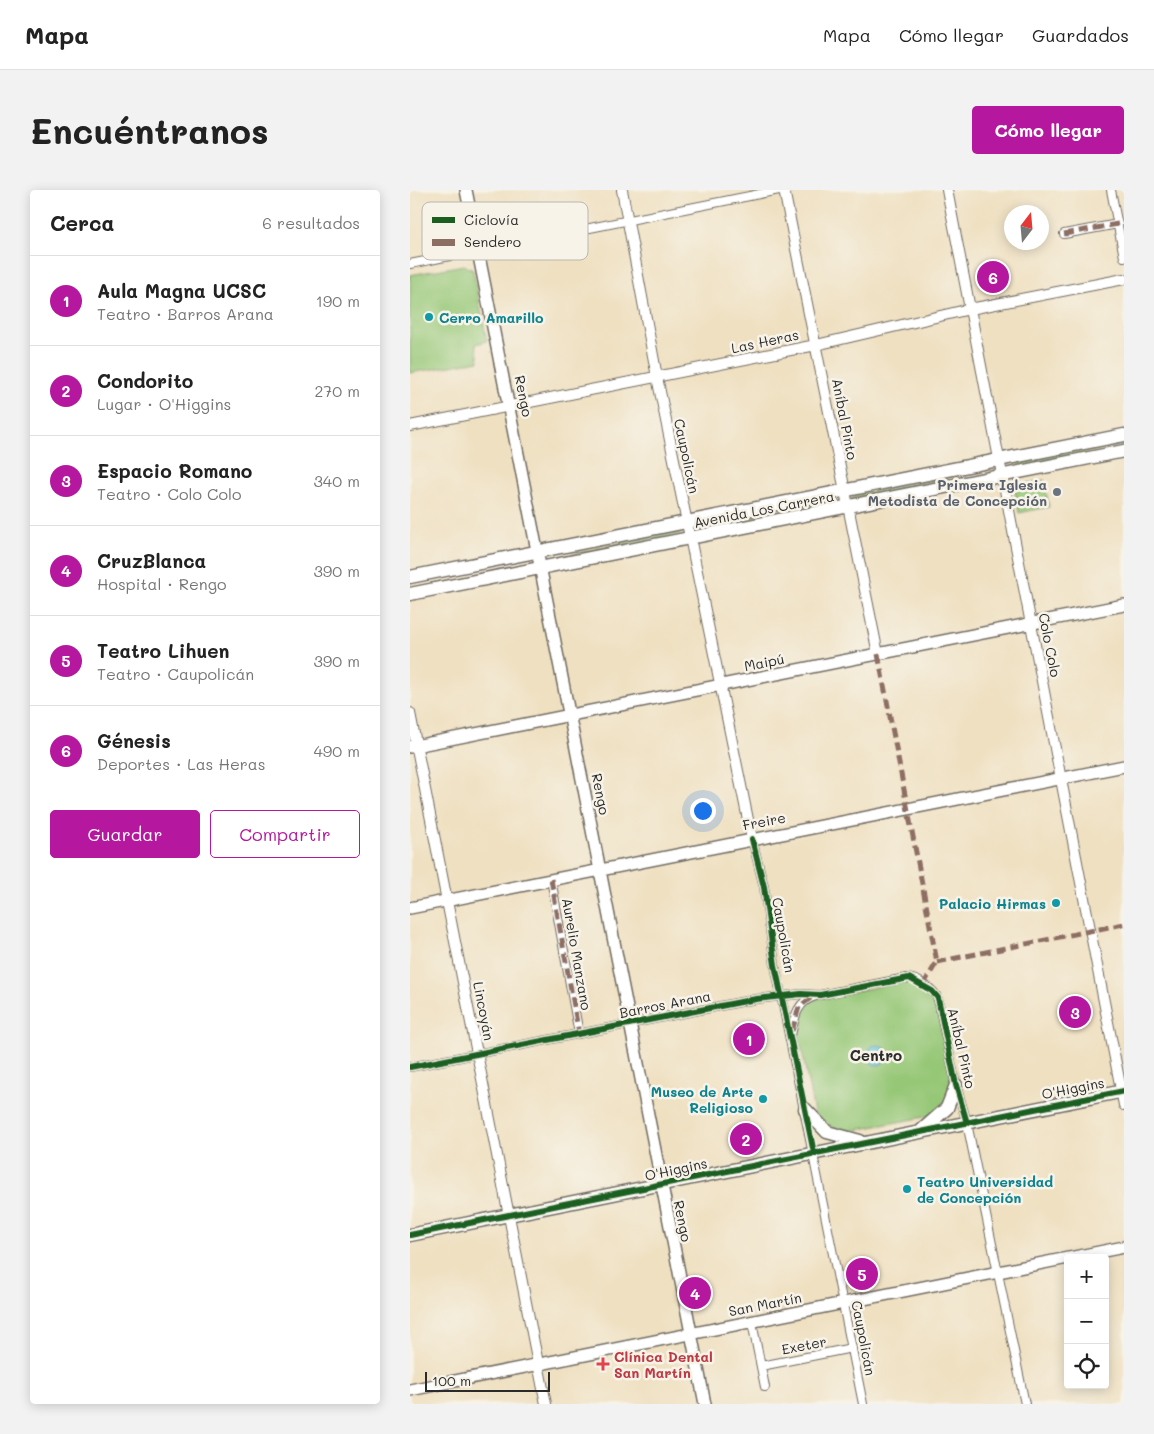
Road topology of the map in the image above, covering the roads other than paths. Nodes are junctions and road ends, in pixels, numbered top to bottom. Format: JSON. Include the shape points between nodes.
{"nodes":[{"id":1,"x":622,"y":190,"type":"edge"},
{"id":2,"x":779,"y":190,"type":"edge"},
{"id":3,"x":784,"y":190,"type":"edge"},
{"id":4,"x":947,"y":190,"type":"edge"},
{"id":5,"x":1111,"y":190,"type":"edge"},
{"id":6,"x":628,"y":220,"type":"junction"},
{"id":7,"x":1118,"y":224,"type":"junction"},
{"id":8,"x":588,"y":228,"type":"edge"},
{"id":9,"x":1064,"y":234,"type":"dead end"},
{"id":10,"x":1124,"y":257,"type":"edge"},
{"id":11,"x":430,"y":260,"type":"edge"},
{"id":12,"x":481,"y":260,"type":"edge"},
{"id":13,"x":410,"y":264,"type":"edge"},
{"id":14,"x":1124,"y":280,"type":"edge"},
{"id":15,"x":970,"y":309,"type":"junction"},
{"id":16,"x":816,"y":345,"type":"junction"},
{"id":17,"x":657,"y":377,"type":"junction"},
{"id":18,"x":510,"y":406,"type":"junction"},
{"id":19,"x":410,"y":426,"type":"edge"},
{"id":20,"x":1124,"y":435,"type":"edge"},
{"id":21,"x":1124,"y":451,"type":"edge"},
{"id":22,"x":1000,"y":460,"type":"junction"},
{"id":23,"x":1004,"y":476,"type":"junction"},
{"id":24,"x":845,"y":491,"type":"junction"},
{"id":25,"x":849,"y":507,"type":"junction"},
{"id":26,"x":687,"y":523,"type":"junction"},
{"id":27,"x":690,"y":539,"type":"junction"},
{"id":28,"x":538,"y":552,"type":"junction"},
{"id":29,"x":541,"y":568,"type":"junction"},
{"id":30,"x":410,"y":577,"type":"edge"},
{"id":31,"x":410,"y":594,"type":"edge"},
{"id":32,"x":1124,"y":605,"type":"edge"},
{"id":33,"x":1032,"y":623,"type":"junction"},
{"id":34,"x":878,"y":654,"type":"junction"},
{"id":35,"x":721,"y":686,"type":"junction"},
{"id":36,"x":410,"y":713,"type":"edge"},
{"id":37,"x":570,"y":716,"type":"junction"},
{"id":38,"x":413,"y":746,"type":"edge"},
{"id":39,"x":1124,"y":766,"type":"edge"},
{"id":40,"x":1062,"y":778,"type":"junction"},
{"id":41,"x":752,"y":839,"type":"junction"},
{"id":42,"x":601,"y":869,"type":"junction"},
{"id":43,"x":551,"y":879,"type":"junction"},
{"id":44,"x":447,"y":900,"type":"junction"},
{"id":45,"x":410,"y":908,"type":"edge"},
{"id":46,"x":923,"y":985,"type":"joint"},
{"id":47,"x":820,"y":995,"type":"junction"},
{"id":48,"x":783,"y":997,"type":"junction"},
{"id":49,"x":630,"y":1024,"type":"junction"},
{"id":50,"x":579,"y":1034,"type":"junction"},
{"id":51,"x":791,"y":1037,"type":"junction"},
{"id":52,"x":478,"y":1054,"type":"junction"},
{"id":53,"x":410,"y":1068,"type":"edge"},
{"id":54,"x":956,"y":1085,"type":"junction"},
{"id":55,"x":1123,"y":1091,"type":"edge"},
{"id":56,"x":1124,"y":1105,"type":"edge"},
{"id":57,"x":805,"y":1110,"type":"junction"},
{"id":58,"x":968,"y":1123,"type":"junction"},
{"id":59,"x":919,"y":1132,"type":"junction"},
{"id":60,"x":870,"y":1143,"type":"junction"},
{"id":61,"x":814,"y":1153,"type":"junction"},
{"id":62,"x":661,"y":1185,"type":"junction"},
{"id":63,"x":509,"y":1215,"type":"junction"},
{"id":64,"x":410,"y":1236,"type":"edge"},
{"id":65,"x":1124,"y":1247,"type":"edge"},
{"id":66,"x":1088,"y":1254,"type":"edge"},
{"id":67,"x":1064,"y":1259,"type":"edge"},
{"id":68,"x":998,"y":1272,"type":"junction"},
{"id":69,"x":843,"y":1304,"type":"junction"},
{"id":70,"x":752,"y":1322,"type":"junction"},
{"id":71,"x":691,"y":1334,"type":"junction"},
{"id":72,"x":852,"y":1348,"type":"junction"},
{"id":73,"x":538,"y":1364,"type":"junction"},
{"id":74,"x":760,"y":1366,"type":"junction"},
{"id":75,"x":765,"y":1388,"type":"dead end"},
{"id":76,"x":410,"y":1390,"type":"edge"},
{"id":77,"x":546,"y":1404,"type":"edge"},
{"id":78,"x":705,"y":1404,"type":"edge"},
{"id":79,"x":863,"y":1404,"type":"edge"},
{"id":80,"x":1025,"y":1404,"type":"edge"}],
"edges":[{"from":1,"to":6,"type":"street","name":"Caupolicán"},
{"from":2,"to":6,"type":"street"},
{"from":3,"to":16,"type":"street","name":"Aníbal Pinto"},
{"from":4,"to":15,"type":"street","name":"Colo Colo"},
{"from":5,"to":7,"type":"street"},
{"from":6,"to":8,"type":"street"},
{"from":6,"to":17,"type":"street","name":"Caupolicán"},
{"from":7,"to":9,"type":"street"},
{"from":7,"to":10,"type":"street"},
{"from":11,"to":13,"type":"street"},
{"from":12,"to":18,"type":"main road","name":"Rengo"},
{"from":14,"to":15,"type":"street","name":"Las Heras"},
{"from":15,"to":16,"type":"street","name":"Las Heras"},
{"from":15,"to":22,"type":"street","name":"Colo Colo"},
{"from":16,"to":17,"type":"street","name":"Las Heras"},
{"from":16,"to":24,"type":"street","name":"Aníbal Pinto"},
{"from":17,"to":18,"type":"street","name":"Las Heras"},
{"from":17,"to":26,"type":"street","name":"Caupolicán"},
{"from":18,"to":19,"type":"street","name":"Las Heras"},
{"from":18,"to":28,"type":"main road","name":"Rengo"},
{"from":20,"to":22,"type":"main road","name":"Avenida Los Carrera"},
{"from":21,"to":23,"type":"main road","name":"Avenida Los Carrera"},
{"from":22,"to":23,"type":"street","name":"Colo Colo"},
{"from":22,"to":24,"type":"main road","name":"Avenida Los Carrera"},
{"from":23,"to":25,"type":"main road","name":"Avenida Los Carrera"},
{"from":23,"to":33,"type":"street","name":"Colo Colo"},
{"from":24,"to":25,"type":"street","name":"Aníbal Pinto"},
{"from":24,"to":26,"type":"main road","name":"Avenida Los Carrera"},
{"from":25,"to":27,"type":"main road","name":"Avenida Los Carrera"},
{"from":25,"to":34,"type":"street","name":"Aníbal Pinto"},
{"from":26,"to":27,"type":"street","name":"Caupolicán"},
{"from":26,"to":28,"type":"main road","name":"Avenida Los Carrera"},
{"from":27,"to":29,"type":"main road","name":"Avenida Los Carrera"},
{"from":27,"to":35,"type":"street","name":"Caupolicán"},
{"from":28,"to":29,"type":"main road","name":"Rengo"},
{"from":28,"to":30,"type":"main road","name":"Avenida Los Carrera"},
{"from":29,"to":31,"type":"main road","name":"Avenida Los Carrera"},
{"from":29,"to":37,"type":"main road","name":"Rengo"},
{"from":32,"to":33,"type":"main road","name":"Maipú"},
{"from":33,"to":34,"type":"main road","name":"Maipú"},
{"from":33,"to":40,"type":"street","name":"Colo Colo"},
{"from":34,"to":35,"type":"main road","name":"Maipú"},
{"from":35,"to":37,"type":"main road","name":"Maipú"},
{"from":35,"to":41,"type":"street","name":"Caupolicán"},
{"from":36,"to":38,"type":"street","name":"Lincoyán"},
{"from":37,"to":38,"type":"main road","name":"Maipú"},
{"from":37,"to":42,"type":"main road","name":"Rengo"},
{"from":38,"to":44,"type":"street","name":"Lincoyán"},
{"from":39,"to":40,"type":"main road","name":"Freire"},
{"from":40,"to":41,"type":"main road","name":"Freire"},
{"from":40,"to":55,"type":"street","name":"Colo Colo"},
{"from":41,"to":42,"type":"main road","name":"Freire"},
{"from":41,"to":48,"type":"street","name":"Caupolicán"},
{"from":42,"to":43,"type":"main road","name":"Freire"},
{"from":42,"to":49,"type":"main road","name":"Rengo"},
{"from":43,"to":44,"type":"main road","name":"Freire"},
{"from":43,"to":50,"type":"street","name":"Aurelio Manzano"},
{"from":44,"to":45,"type":"main road","name":"Freire"},
{"from":44,"to":52,"type":"street","name":"Lincoyán"},
{"from":46,"to":47,"type":"street","name":"Barros Arana","via":[[906,978]]},
{"from":46,"to":54,"type":"street","name":"Aníbal Pinto","via":[[938,999]]},
{"from":47,"to":48,"type":"street","name":"Barros Arana"},
{"from":47,"to":51,"type":"street","via":[[799,1007]]},
{"from":48,"to":49,"type":"street","name":"Barros Arana","via":[[756,999]]},
{"from":48,"to":51,"type":"street","name":"Caupolicán"},
{"from":49,"to":50,"type":"street","name":"Barros Arana"},
{"from":49,"to":62,"type":"main road","name":"Rengo"},
{"from":50,"to":52,"type":"street","name":"Barros Arana"},
{"from":51,"to":57,"type":"street","name":"Caupolicán"},
{"from":52,"to":53,"type":"street","name":"Barros Arana"},
{"from":52,"to":63,"type":"street","name":"Lincoyán"},
{"from":54,"to":58,"type":"street","name":"Aníbal Pinto"},
{"from":54,"to":59,"type":"main road","via":[[947,1108]]},
{"from":55,"to":56,"type":"street","name":"Colo Colo"},
{"from":55,"to":58,"type":"main road","name":"O'Higgins"},
{"from":57,"to":60,"type":"main road","via":[[830,1134]]},
{"from":57,"to":61,"type":"street","name":"Caupolicán"},
{"from":58,"to":59,"type":"main road","name":"O'Higgins"},
{"from":58,"to":68,"type":"street","name":"Aníbal Pinto"},
{"from":59,"to":60,"type":"main road","name":"O'Higgins"},
{"from":60,"to":61,"type":"main road","name":"O'Higgins"},
{"from":61,"to":62,"type":"main road","name":"O'Higgins"},
{"from":61,"to":69,"type":"street","name":"Caupolicán"},
{"from":62,"to":63,"type":"main road","name":"O'Higgins"},
{"from":62,"to":71,"type":"main road","name":"Rengo"},
{"from":63,"to":64,"type":"main road","name":"O'Higgins"},
{"from":63,"to":73,"type":"street","name":"Lincoyán"},
{"from":65,"to":66,"type":"main road","name":"San Martín"},
{"from":67,"to":68,"type":"main road","name":"San Martín"},
{"from":68,"to":69,"type":"main road","name":"San Martín"},
{"from":68,"to":80,"type":"street","name":"Aníbal Pinto"},
{"from":69,"to":70,"type":"main road","name":"San Martín"},
{"from":69,"to":72,"type":"street","name":"Caupolicán"},
{"from":70,"to":71,"type":"main road","name":"San Martín"},
{"from":70,"to":74,"type":"street"},
{"from":71,"to":73,"type":"main road","name":"San Martín"},
{"from":71,"to":78,"type":"main road","name":"Rengo"},
{"from":72,"to":74,"type":"street","name":"Exeter"},
{"from":72,"to":79,"type":"street","name":"Caupolicán"},
{"from":73,"to":76,"type":"main road","name":"San Martín"},
{"from":73,"to":77,"type":"street","name":"Lincoyán"},
{"from":74,"to":75,"type":"street"}]}
